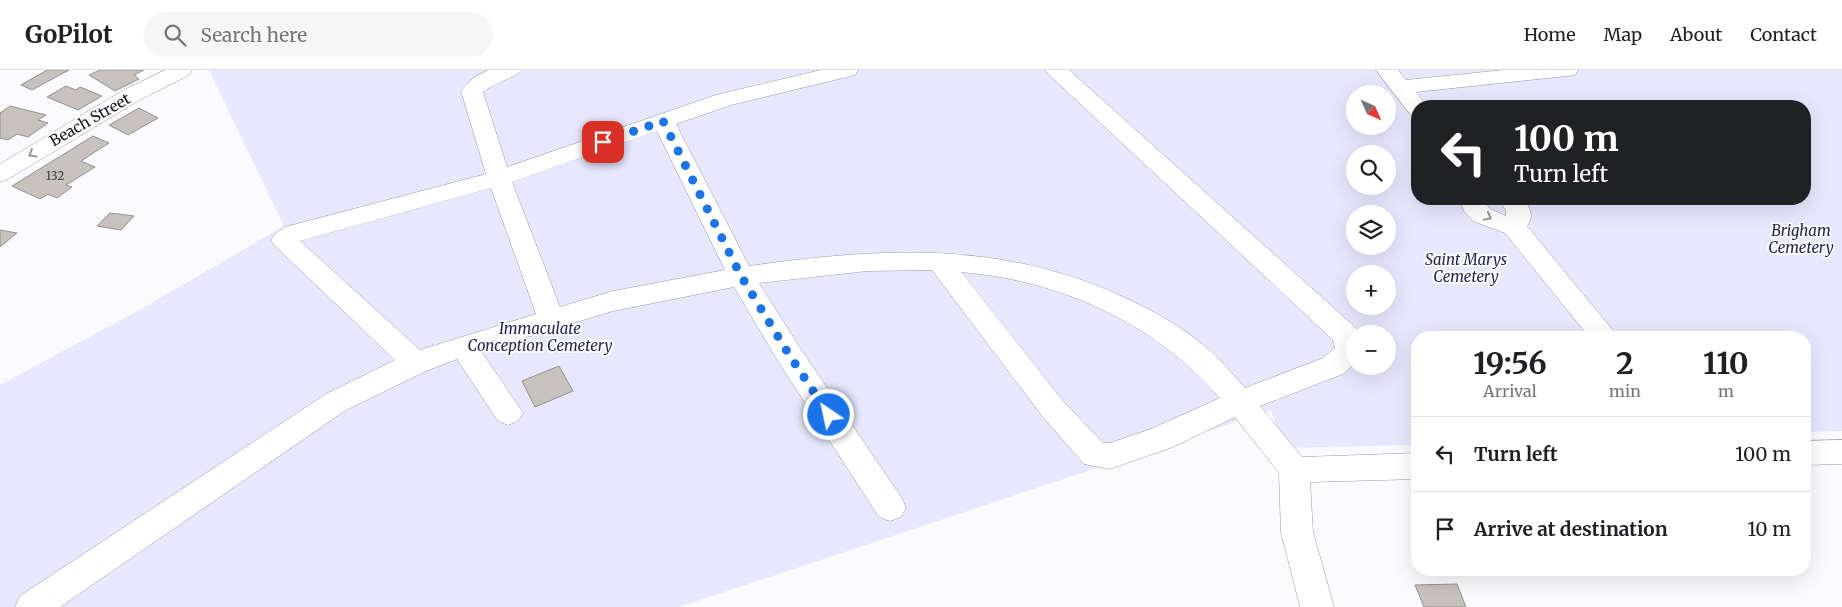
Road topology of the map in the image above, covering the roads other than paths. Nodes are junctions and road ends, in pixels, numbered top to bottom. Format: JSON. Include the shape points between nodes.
{"nodes":[{"id":1,"x":181,"y":70,"type":"edge"},
{"id":2,"x":511,"y":70,"type":"edge"},
{"id":3,"x":846,"y":70,"type":"edge"},
{"id":4,"x":1055,"y":70,"type":"edge"},
{"id":5,"x":1567,"y":70,"type":"edge"},
{"id":6,"x":1393,"y":78,"type":"edge"},
{"id":7,"x":1411,"y":100,"type":"edge"},
{"id":8,"x":663,"y":121,"type":"junction"},
{"id":9,"x":0,"y":174,"type":"edge"},
{"id":10,"x":499,"y":178,"type":"junction"},
{"id":11,"x":1474,"y":205,"type":"edge"},
{"id":12,"x":1515,"y":205,"type":"edge"},
{"id":13,"x":1513,"y":226,"type":"junction"},
{"id":14,"x":940,"y":263,"type":"junction"},
{"id":15,"x":741,"y":276,"type":"junction"},
{"id":16,"x":552,"y":320,"type":"junction"},
{"id":17,"x":1600,"y":331,"type":"edge"},
{"id":18,"x":463,"y":346,"type":"junction"},
{"id":19,"x":416,"y":363,"type":"junction"},
{"id":20,"x":1240,"y":402,"type":"junction"},
{"id":21,"x":508,"y":413,"type":"dead end"},
{"id":22,"x":1842,"y":452,"type":"edge"},
{"id":23,"x":1811,"y":453,"type":"edge"},
{"id":24,"x":1411,"y":466,"type":"edge"},
{"id":25,"x":1294,"y":470,"type":"junction"},
{"id":26,"x":890,"y":507,"type":"dead end"},
{"id":27,"x":32,"y":607,"type":"edge"},
{"id":28,"x":1317,"y":607,"type":"edge"}],
"edges":[{"from":1,"to":9,"type":"street","name":"Beach Street","one_way":true,"via":[[130,96]]},
{"from":2,"to":10,"type":"street","via":[[481,80],[472,91]]},
{"from":3,"to":8,"type":"street","via":[[724,100]]},
{"from":4,"to":20,"type":"street","via":[[1346,335],[1350,350],[1333,366]]},
{"from":5,"to":6,"type":"street"},
{"from":6,"to":7,"type":"street"},
{"from":8,"to":10,"type":"street"},
{"from":8,"to":15,"type":"street"},
{"from":10,"to":16,"type":"street"},
{"from":10,"to":19,"type":"street","via":[[294,233],[284,240]]},
{"from":11,"to":13,"type":"street","one_way":true,"via":[[1476,211],[1490,220]]},
{"from":12,"to":13,"type":"street","via":[[1519,219]]},
{"from":13,"to":17,"type":"street"},
{"from":14,"to":15,"type":"street","via":[[860,263]]},
{"from":14,"to":20,"type":"street","via":[[994,266],[1053,280],[1102,298],[1154,326],[1191,351]]},
{"from":14,"to":20,"type":"street","via":[[1053,409],[1095,455],[1110,456],[1162,438]]},
{"from":15,"to":16,"type":"street","via":[[613,302]]},
{"from":15,"to":26,"type":"street"},
{"from":16,"to":18,"type":"street"},
{"from":18,"to":19,"type":"street"},
{"from":18,"to":21,"type":"street"},
{"from":19,"to":27,"type":"street","via":[[336,402]]},
{"from":20,"to":25,"type":"street"},
{"from":22,"to":23,"type":"street"},
{"from":24,"to":25,"type":"street"},
{"from":25,"to":28,"type":"street","via":[[1297,532]]}]}
